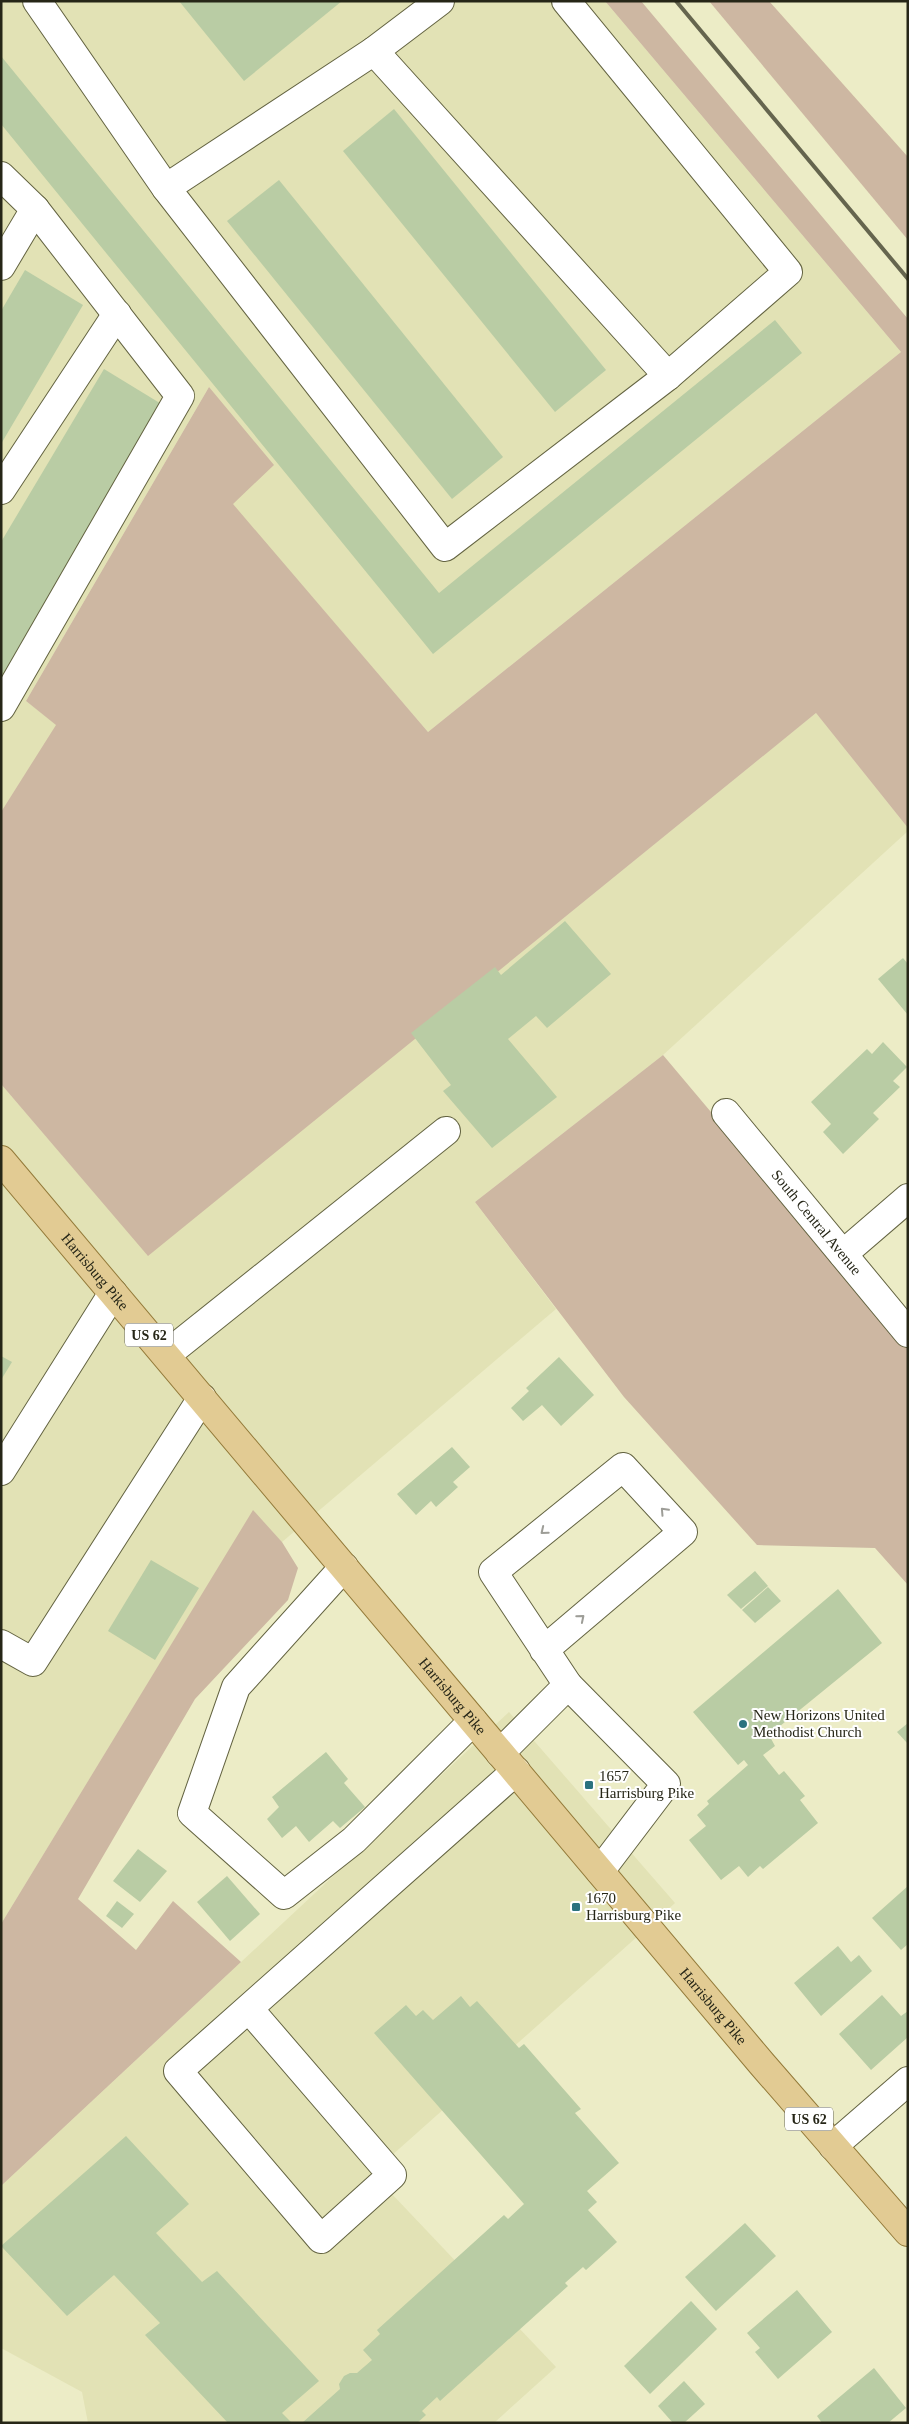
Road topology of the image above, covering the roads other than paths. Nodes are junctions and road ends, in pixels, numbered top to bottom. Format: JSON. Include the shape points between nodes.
{"nodes":[{"id":1,"x":37,"y":1,"type":"edge"},
{"id":2,"x":440,"y":1,"type":"edge"},
{"id":3,"x":566,"y":1,"type":"edge"},
{"id":4,"x":374,"y":51,"type":"junction"},
{"id":5,"x":1,"y":176,"type":"edge"},
{"id":6,"x":166,"y":188,"type":"junction"},
{"id":7,"x":35,"y":209,"type":"junction"},
{"id":8,"x":1,"y":266,"type":"edge"},
{"id":9,"x":116,"y":314,"type":"junction"},
{"id":10,"x":668,"y":376,"type":"junction"},
{"id":11,"x":1,"y":490,"type":"edge"},
{"id":12,"x":1,"y":707,"type":"edge"},
{"id":13,"x":726,"y":1113,"type":"dead end"},
{"id":14,"x":446,"y":1130,"type":"dead end"},
{"id":15,"x":1,"y":1160,"type":"edge"},
{"id":16,"x":908,"y":1198,"type":"edge"},
{"id":17,"x":843,"y":1254,"type":"junction"},
{"id":18,"x":113,"y":1293,"type":"junction"},
{"id":19,"x":908,"y":1333,"type":"edge"},
{"id":20,"x":166,"y":1355,"type":"junction"},
{"id":21,"x":202,"y":1398,"type":"junction"},
{"id":22,"x":1,"y":1471,"type":"edge"},
{"id":23,"x":344,"y":1567,"type":"junction"},
{"id":24,"x":1,"y":1644,"type":"edge"},
{"id":25,"x":544,"y":1650,"type":"junction"},
{"id":26,"x":568,"y":1685,"type":"junction"},
{"id":27,"x":474,"y":1721,"type":"junction"},
{"id":28,"x":508,"y":1762,"type":"junction"},
{"id":29,"x":600,"y":1871,"type":"junction"},
{"id":30,"x":249,"y":2009,"type":"junction"},
{"id":31,"x":908,"y":2081,"type":"edge"},
{"id":32,"x":833,"y":2146,"type":"junction"},
{"id":33,"x":908,"y":2232,"type":"edge"}],
"edges":[{"from":1,"to":6,"type":"street"},
{"from":2,"to":4,"type":"street"},
{"from":3,"to":10,"type":"street","via":[[788,272]]},
{"from":4,"to":6,"type":"street"},
{"from":4,"to":10,"type":"street"},
{"from":5,"to":7,"type":"street"},
{"from":6,"to":10,"type":"street","via":[[445,547]]},
{"from":7,"to":8,"type":"street"},
{"from":7,"to":9,"type":"street"},
{"from":9,"to":11,"type":"street"},
{"from":9,"to":12,"type":"street","via":[[180,396]]},
{"from":13,"to":17,"type":"street","name":"South Central Avenue"},
{"from":14,"to":20,"type":"street"},
{"from":15,"to":18,"type":"main road","name":"Harrisburg Pike","number":"US 62"},
{"from":16,"to":17,"type":"street"},
{"from":17,"to":19,"type":"street","name":"South Central Avenue"},
{"from":18,"to":20,"type":"main road","name":"Harrisburg Pike","number":"US 62"},
{"from":18,"to":22,"type":"street"},
{"from":20,"to":21,"type":"main road","name":"Harrisburg Pike","number":"US 62"},
{"from":21,"to":23,"type":"main road","name":"Harrisburg Pike","number":"US 62"},
{"from":21,"to":24,"type":"street","via":[[33,1662]]},
{"from":23,"to":27,"type":"main road","name":"Harrisburg Pike","number":"US 62"},
{"from":23,"to":27,"type":"street","via":[[236,1687],[192,1813],[284,1895],[354,1840]]},
{"from":25,"to":25,"type":"street","one_way":true,"via":[[684,1532],[623,1467],[493,1572]]},
{"from":25,"to":26,"type":"street"},
{"from":26,"to":28,"type":"street"},
{"from":26,"to":29,"type":"street","via":[[666,1784]]},
{"from":27,"to":28,"type":"main road","name":"Harrisburg Pike","number":"US 62"},
{"from":28,"to":29,"type":"main road","name":"Harrisburg Pike","number":"US 62"},
{"from":28,"to":30,"type":"street"},
{"from":29,"to":32,"type":"main road","name":"Harrisburg Pike","number":"US 62"},
{"from":30,"to":30,"type":"street","via":[[178,2071],[321,2239],[392,2175]]},
{"from":31,"to":32,"type":"street"},
{"from":32,"to":33,"type":"main road","name":"Harrisburg Pike","number":"US 62"}]}
